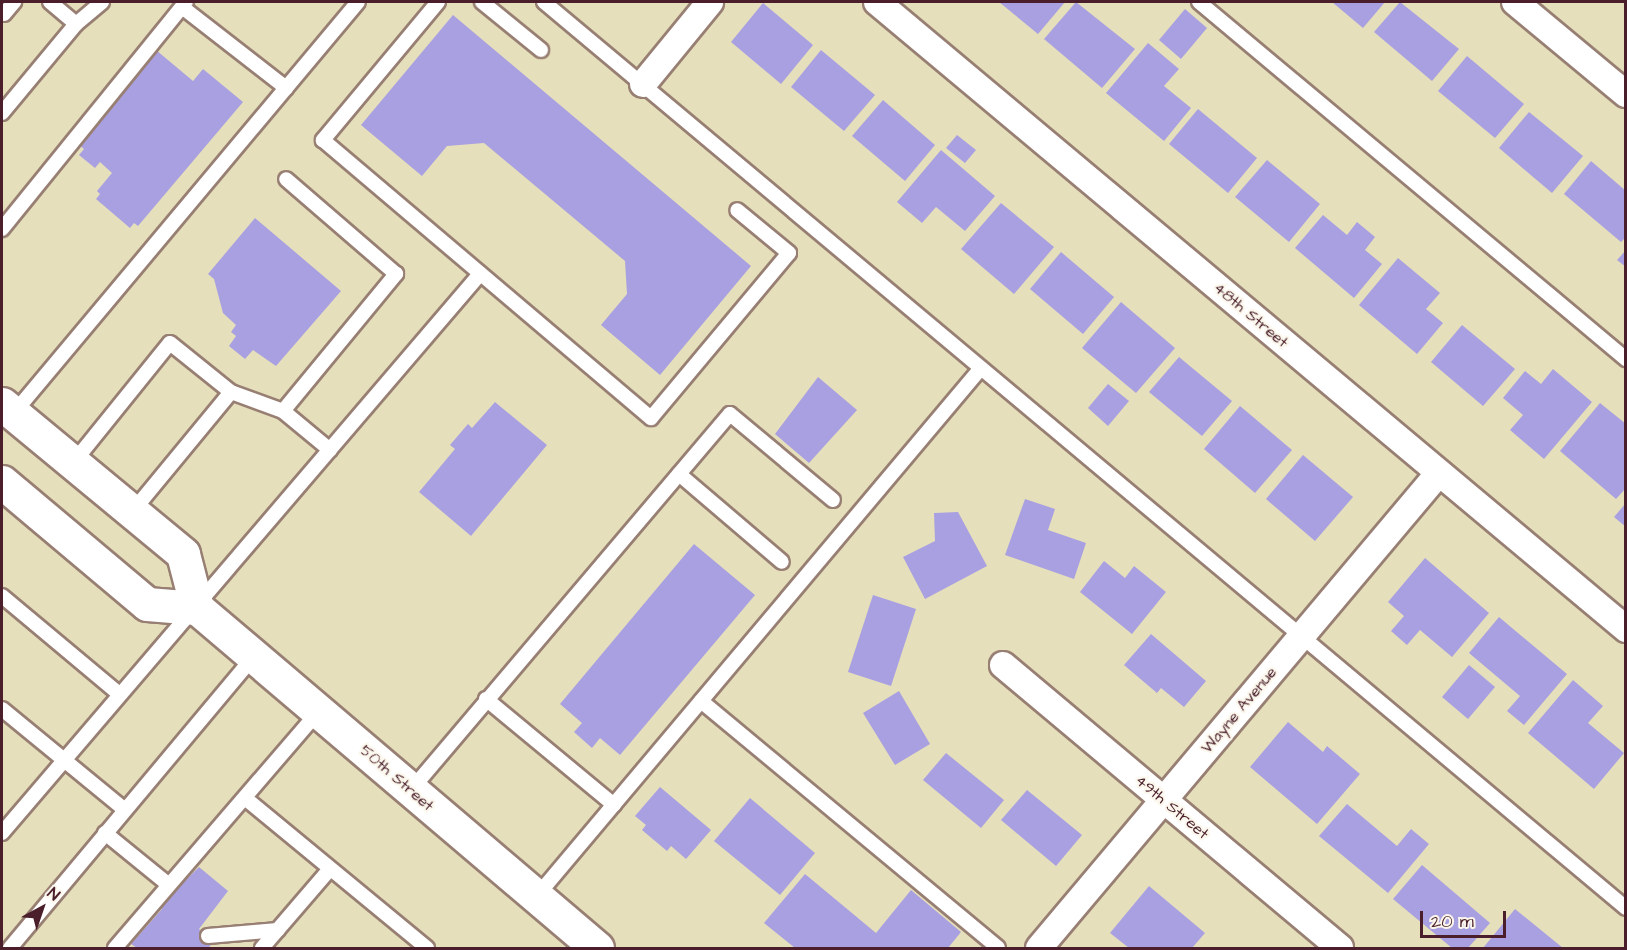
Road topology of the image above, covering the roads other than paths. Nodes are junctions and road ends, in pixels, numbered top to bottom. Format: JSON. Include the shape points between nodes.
{"nodes":[{"id":1,"x":14,"y":2,"type":"edge"},
{"id":2,"x":50,"y":2,"type":"edge"},
{"id":3,"x":102,"y":2,"type":"edge"},
{"id":4,"x":358,"y":2,"type":"edge"},
{"id":5,"x":438,"y":2,"type":"edge"},
{"id":6,"x":482,"y":2,"type":"edge"},
{"id":7,"x":544,"y":2,"type":"edge"},
{"id":8,"x":710,"y":2,"type":"edge"},
{"id":9,"x":877,"y":2,"type":"edge"},
{"id":10,"x":1199,"y":2,"type":"edge"},
{"id":11,"x":1515,"y":2,"type":"edge"},
{"id":12,"x":184,"y":4,"type":"edge"},
{"id":13,"x":4,"y":14,"type":"dead end"},
{"id":14,"x":76,"y":24,"type":"junction"},
{"id":15,"x":541,"y":50,"type":"dead end"},
{"id":16,"x":642,"y":84,"type":"junction"},
{"id":17,"x":286,"y":88,"type":"junction"},
{"id":18,"x":1626,"y":94,"type":"edge"},
{"id":19,"x":2,"y":113,"type":"edge"},
{"id":20,"x":285,"y":179,"type":"dead end"},
{"id":21,"x":737,"y":210,"type":"dead end"},
{"id":22,"x":2,"y":229,"type":"edge"},
{"id":23,"x":480,"y":274,"type":"junction"},
{"id":24,"x":1626,"y":359,"type":"edge"},
{"id":25,"x":981,"y":368,"type":"junction"},
{"id":26,"x":231,"y":392,"type":"junction"},
{"id":27,"x":7,"y":409,"type":"edge"},
{"id":28,"x":282,"y":411,"type":"junction"},
{"id":29,"x":330,"y":450,"type":"junction"},
{"id":30,"x":73,"y":463,"type":"junction"},
{"id":31,"x":1439,"y":473,"type":"junction"},
{"id":32,"x":679,"y":474,"type":"junction"},
{"id":33,"x":2,"y":482,"type":"edge"},
{"id":34,"x":833,"y":500,"type":"dead end"},
{"id":35,"x":133,"y":511,"type":"junction"},
{"id":36,"x":782,"y":562,"type":"dead end"},
{"id":37,"x":2,"y":596,"type":"edge"},
{"id":38,"x":197,"y":608,"type":"junction"},
{"id":39,"x":1626,"y":629,"type":"edge"},
{"id":40,"x":1301,"y":637,"type":"junction"},
{"id":41,"x":256,"y":655,"type":"junction"},
{"id":42,"x":1003,"y":665,"type":"dead end"},
{"id":43,"x":118,"y":693,"type":"junction"},
{"id":44,"x":486,"y":699,"type":"junction"},
{"id":45,"x":701,"y":701,"type":"junction"},
{"id":46,"x":2,"y":709,"type":"edge"},
{"id":47,"x":319,"y":711,"type":"junction"},
{"id":48,"x":63,"y":760,"type":"junction"},
{"id":49,"x":411,"y":790,"type":"junction"},
{"id":50,"x":245,"y":798,"type":"junction"},
{"id":51,"x":1164,"y":800,"type":"junction"},
{"id":52,"x":614,"y":805,"type":"junction"},
{"id":53,"x":125,"y":810,"type":"junction"},
{"id":54,"x":105,"y":832,"type":"junction"},
{"id":55,"x":2,"y":833,"type":"edge"},
{"id":56,"x":330,"y":869,"type":"junction"},
{"id":57,"x":170,"y":885,"type":"junction"},
{"id":58,"x":536,"y":897,"type":"junction"},
{"id":59,"x":1626,"y":908,"type":"edge"},
{"id":60,"x":278,"y":930,"type":"junction"},
{"id":61,"x":208,"y":936,"type":"dead end"},
{"id":62,"x":10,"y":948,"type":"edge"},
{"id":63,"x":115,"y":948,"type":"edge"},
{"id":64,"x":262,"y":948,"type":"edge"},
{"id":65,"x":427,"y":948,"type":"edge"},
{"id":66,"x":597,"y":948,"type":"edge"},
{"id":67,"x":998,"y":948,"type":"edge"},
{"id":68,"x":1039,"y":948,"type":"edge"},
{"id":69,"x":1341,"y":948,"type":"edge"}],
"edges":[{"from":1,"to":13,"type":"lane"},
{"from":2,"to":14,"type":"lane"},
{"from":3,"to":14,"type":"lane"},
{"from":4,"to":17,"type":"lane"},
{"from":5,"to":23,"type":"lane","via":[[322,140]]},
{"from":6,"to":15,"type":"lane"},
{"from":7,"to":16,"type":"lane"},
{"from":8,"to":16,"type":"street"},
{"from":9,"to":31,"type":"street","name":"48th Street"},
{"from":10,"to":24,"type":"lane"},
{"from":11,"to":18,"type":"street"},
{"from":12,"to":17,"type":"lane"},
{"from":12,"to":22,"type":"lane"},
{"from":14,"to":19,"type":"lane"},
{"from":16,"to":25,"type":"lane"},
{"from":17,"to":27,"type":"lane"},
{"from":20,"to":28,"type":"lane","via":[[396,274]]},
{"from":21,"to":23,"type":"lane","via":[[789,253],[651,418]]},
{"from":23,"to":29,"type":"lane"},
{"from":25,"to":40,"type":"lane"},
{"from":25,"to":45,"type":"lane"},
{"from":26,"to":28,"type":"lane"},
{"from":26,"to":30,"type":"lane","via":[[170,343]]},
{"from":26,"to":35,"type":"lane"},
{"from":27,"to":30,"type":"main road"},
{"from":28,"to":29,"type":"lane"},
{"from":29,"to":38,"type":"lane"},
{"from":30,"to":35,"type":"main road"},
{"from":31,"to":39,"type":"street","name":"48th Street"},
{"from":31,"to":40,"type":"street","name":"Wayne Avenue"},
{"from":32,"to":34,"type":"lane","via":[[730,414]]},
{"from":32,"to":36,"type":"lane"},
{"from":32,"to":44,"type":"lane"},
{"from":33,"to":38,"type":"main road","via":[[147,604]]},
{"from":35,"to":38,"type":"main road","via":[[183,554]]},
{"from":37,"to":43,"type":"lane"},
{"from":38,"to":41,"type":"main road","name":"50th Street"},
{"from":38,"to":43,"type":"lane"},
{"from":40,"to":51,"type":"street","name":"Wayne Avenue"},
{"from":40,"to":59,"type":"lane"},
{"from":41,"to":47,"type":"main road","name":"50th Street"},
{"from":41,"to":53,"type":"lane"},
{"from":42,"to":51,"type":"street","name":"49th Street"},
{"from":43,"to":48,"type":"lane"},
{"from":44,"to":49,"type":"lane"},
{"from":44,"to":52,"type":"lane"},
{"from":45,"to":52,"type":"lane"},
{"from":45,"to":67,"type":"lane"},
{"from":46,"to":48,"type":"lane"},
{"from":47,"to":49,"type":"main road","name":"50th Street"},
{"from":47,"to":50,"type":"lane"},
{"from":48,"to":53,"type":"lane"},
{"from":48,"to":55,"type":"lane"},
{"from":49,"to":58,"type":"main road","name":"50th Street"},
{"from":50,"to":56,"type":"lane"},
{"from":50,"to":57,"type":"lane"},
{"from":51,"to":68,"type":"street","name":"Wayne Avenue"},
{"from":51,"to":69,"type":"street","name":"49th Street"},
{"from":52,"to":58,"type":"lane"},
{"from":53,"to":54,"type":"lane"},
{"from":54,"to":57,"type":"lane"},
{"from":54,"to":62,"type":"lane"},
{"from":56,"to":60,"type":"lane"},
{"from":56,"to":65,"type":"lane"},
{"from":57,"to":63,"type":"lane"},
{"from":58,"to":66,"type":"main road","name":"50th Street"},
{"from":60,"to":61,"type":"lane"},
{"from":60,"to":64,"type":"lane"}]}
